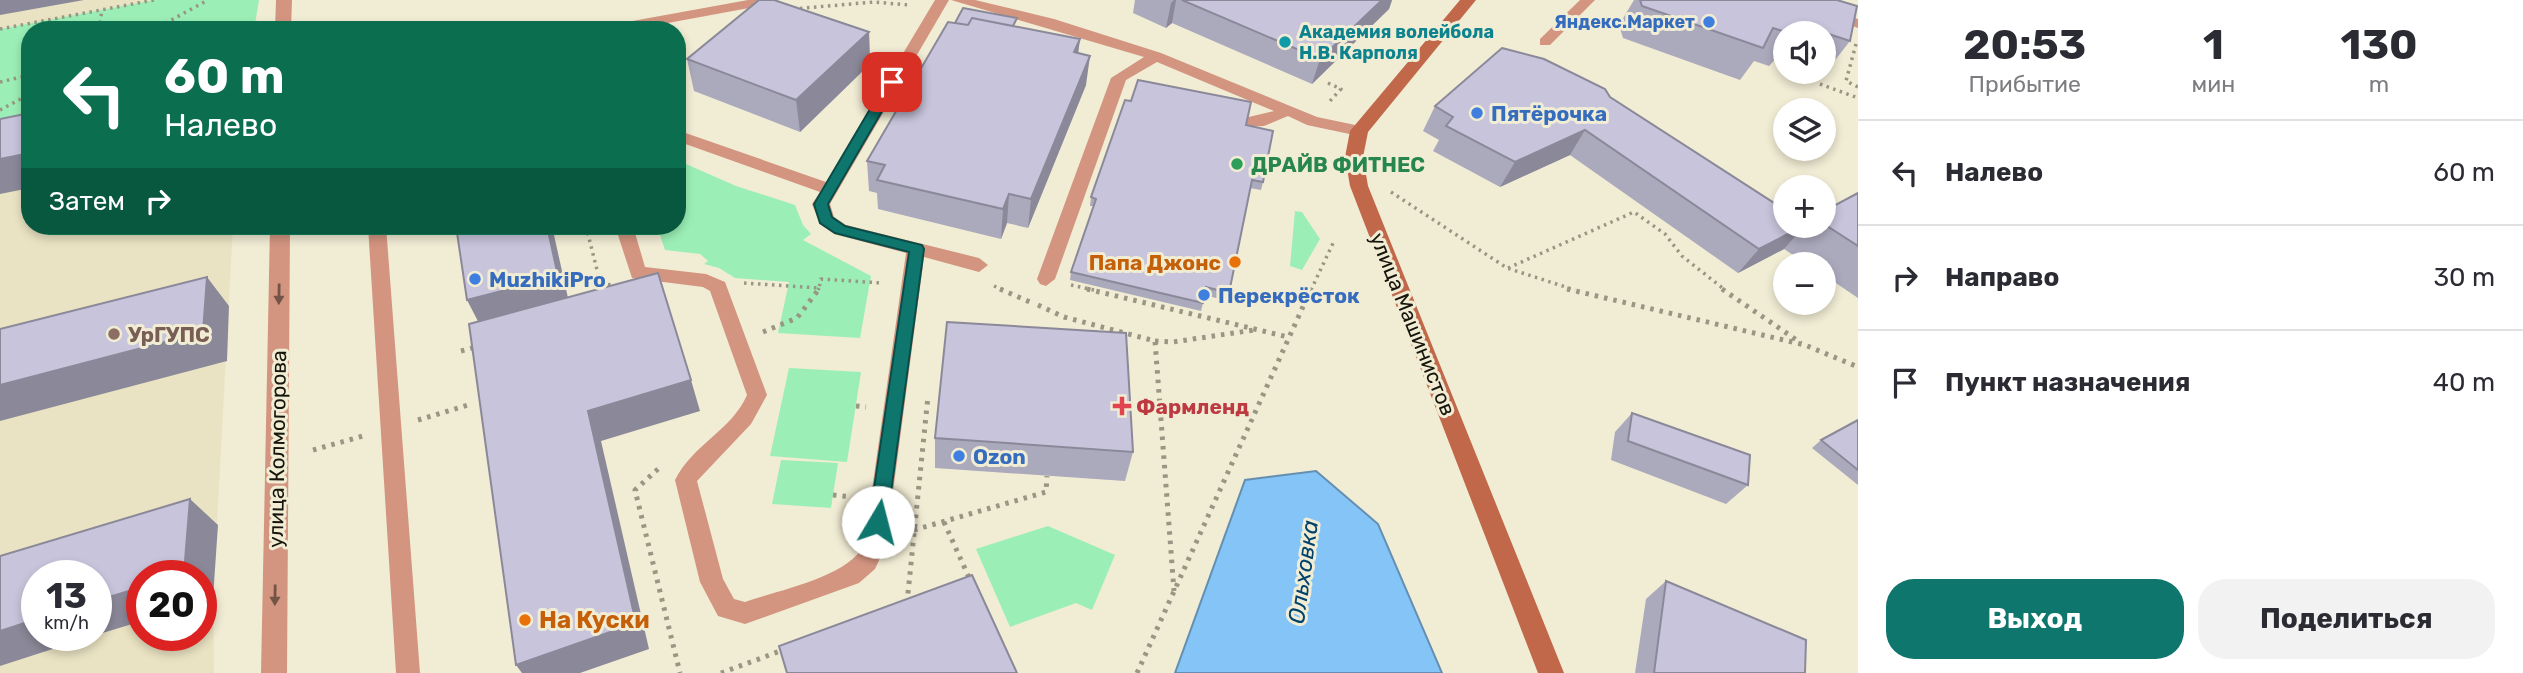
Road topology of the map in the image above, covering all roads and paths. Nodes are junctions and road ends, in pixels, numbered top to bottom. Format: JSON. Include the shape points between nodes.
{"nodes":[{"id":1,"x":154,"y":0,"type":"edge"},
{"id":2,"x":208,"y":0,"type":"edge"},
{"id":3,"x":284,"y":0,"type":"edge"},
{"id":4,"x":771,"y":0,"type":"edge"},
{"id":5,"x":958,"y":0,"type":"edge"},
{"id":6,"x":1468,"y":0,"type":"edge"},
{"id":7,"x":1588,"y":0,"type":"edge"},
{"id":8,"x":1789,"y":0,"type":"edge"},
{"id":9,"x":939,"y":5,"type":"edge"},
{"id":10,"x":788,"y":9,"type":"edge"},
{"id":11,"x":102,"y":10,"type":"junction"},
{"id":12,"x":43,"y":21,"type":"edge"},
{"id":13,"x":100,"y":21,"type":"edge"},
{"id":14,"x":170,"y":21,"type":"edge"},
{"id":15,"x":283,"y":21,"type":"edge"},
{"id":16,"x":657,"y":21,"type":"edge"},
{"id":17,"x":1858,"y":24,"type":"edge"},
{"id":18,"x":21,"y":25,"type":"edge"},
{"id":19,"x":0,"y":29,"type":"edge"},
{"id":20,"x":1071,"y":34,"type":"junction"},
{"id":21,"x":1858,"y":39,"type":"edge"},
{"id":22,"x":1545,"y":42,"type":"dead end"},
{"id":23,"x":1056,"y":44,"type":"edge"},
{"id":24,"x":1156,"y":56,"type":"junction"},
{"id":25,"x":21,"y":77,"type":"edge"},
{"id":26,"x":0,"y":82,"type":"edge"},
{"id":27,"x":1328,"y":83,"type":"dead end"},
{"id":28,"x":1820,"y":85,"type":"dead end"},
{"id":29,"x":1858,"y":87,"type":"edge"},
{"id":30,"x":1858,"y":98,"type":"edge"},
{"id":31,"x":21,"y":99,"type":"edge"},
{"id":32,"x":1324,"y":107,"type":"dead end"},
{"id":33,"x":0,"y":110,"type":"edge"},
{"id":34,"x":1286,"y":111,"type":"junction"},
{"id":35,"x":1246,"y":123,"type":"edge"},
{"id":36,"x":1359,"y":131,"type":"junction"},
{"id":37,"x":686,"y":138,"type":"edge"},
{"id":38,"x":1382,"y":186,"type":"dead end"},
{"id":39,"x":828,"y":189,"type":"junction"},
{"id":40,"x":280,"y":235,"type":"edge"},
{"id":41,"x":378,"y":235,"type":"edge"},
{"id":42,"x":588,"y":235,"type":"edge"},
{"id":43,"x":627,"y":235,"type":"edge"},
{"id":44,"x":1334,"y":241,"type":"dead end"},
{"id":45,"x":916,"y":249,"type":"junction"},
{"id":46,"x":979,"y":265,"type":"dead end"},
{"id":47,"x":1507,"y":268,"type":"junction"},
{"id":48,"x":1046,"y":279,"type":"joint"},
{"id":49,"x":912,"y":285,"type":"junction"},
{"id":50,"x":718,"y":287,"type":"junction"},
{"id":51,"x":819,"y":288,"type":"junction"},
{"id":52,"x":603,"y":293,"type":"edge"},
{"id":53,"x":1102,"y":326,"type":"dead end"},
{"id":54,"x":1257,"y":330,"type":"junction"},
{"id":55,"x":1288,"y":337,"type":"junction"},
{"id":56,"x":738,"y":339,"type":"junction"},
{"id":57,"x":1154,"y":341,"type":"junction"},
{"id":58,"x":484,"y":345,"type":"edge"},
{"id":59,"x":1805,"y":345,"type":"junction"},
{"id":60,"x":461,"y":351,"type":"dead end"},
{"id":61,"x":1858,"y":367,"type":"edge"},
{"id":62,"x":929,"y":383,"type":"dead end"},
{"id":63,"x":1047,"y":476,"type":"edge"},
{"id":64,"x":944,"y":522,"type":"junction"},
{"id":65,"x":914,"y":530,"type":"junction"},
{"id":66,"x":971,"y":582,"type":"junction"},
{"id":67,"x":958,"y":586,"type":"edge"},
{"id":68,"x":1174,"y":592,"type":"junction"},
{"id":69,"x":976,"y":593,"type":"edge"},
{"id":70,"x":920,"y":599,"type":"edge"},
{"id":71,"x":907,"y":604,"type":"junction"},
{"id":72,"x":894,"y":608,"type":"edge"},
{"id":73,"x":795,"y":645,"type":"edge"},
{"id":74,"x":274,"y":673,"type":"edge"},
{"id":75,"x":408,"y":673,"type":"edge"},
{"id":76,"x":721,"y":673,"type":"edge"},
{"id":77,"x":1137,"y":673,"type":"edge"},
{"id":78,"x":1551,"y":673,"type":"edge"}],
"edges":[{"from":1,"to":11,"type":"path"},
{"from":2,"to":14,"type":"path"},
{"from":3,"to":15,"type":"street"},
{"from":4,"to":16,"type":"lane"},
{"from":5,"to":20,"type":"lane"},
{"from":6,"to":36,"type":"street"},
{"from":7,"to":22,"type":"lane"},
{"from":8,"to":17,"type":"lane"},
{"from":9,"to":10,"type":"path","via":[[874,2]]},
{"from":9,"to":39,"type":"lane"},
{"from":11,"to":12,"type":"path"},
{"from":11,"to":13,"type":"path"},
{"from":18,"to":19,"type":"path"},
{"from":20,"to":23,"type":"lane"},
{"from":20,"to":24,"type":"lane"},
{"from":21,"to":29,"type":"path","via":[[1846,81]]},
{"from":24,"to":34,"type":"lane"},
{"from":24,"to":48,"type":"lane","via":[[1119,78]]},
{"from":25,"to":26,"type":"path"},
{"from":27,"to":32,"type":"path","via":[[1341,89]]},
{"from":28,"to":30,"type":"path"},
{"from":31,"to":33,"type":"path"},
{"from":34,"to":35,"type":"lane"},
{"from":34,"to":36,"type":"lane"},
{"from":36,"to":78,"type":"street","name":"улица Машинистов","via":[[1354,157],[1359,186]]},
{"from":37,"to":39,"type":"lane"},
{"from":38,"to":47,"type":"path"},
{"from":39,"to":45,"type":"lane","via":[[821,204],[825,220],[841,230]]},
{"from":40,"to":74,"type":"street","name":"улица Колмогорова","one_way":true},
{"from":41,"to":75,"type":"lane"},
{"from":42,"to":52,"type":"path"},
{"from":43,"to":50,"type":"lane","via":[[638,272],[706,281]]},
{"from":44,"to":55,"type":"path"},
{"from":45,"to":46,"type":"lane"},
{"from":45,"to":49,"type":"lane"},
{"from":47,"to":59,"type":"path","via":[[1560,287]]},
{"from":47,"to":59,"type":"path","via":[[1634,212],[1665,234],[1705,277]]},
{"from":48,"to":54,"type":"path"},
{"from":49,"to":51,"type":"path","via":[[821,279]]},
{"from":49,"to":56,"type":"lane","via":[[875,545],[867,562],[850,576],[745,613],[726,608],[712,582],[686,480],[693,465],[753,410],[757,395]]},
{"from":50,"to":51,"type":"path","via":[[736,282]]},
{"from":50,"to":56,"type":"lane"},
{"from":51,"to":56,"type":"path","via":[[809,309],[787,325]]},
{"from":53,"to":57,"type":"path"},
{"from":54,"to":55,"type":"path"},
{"from":54,"to":57,"type":"path"},
{"from":55,"to":68,"type":"path"},
{"from":57,"to":68,"type":"path"},
{"from":58,"to":60,"type":"path"},
{"from":59,"to":61,"type":"path"},
{"from":62,"to":65,"type":"path"},
{"from":63,"to":64,"type":"path","via":[[1046,492]]},
{"from":64,"to":65,"type":"path"},
{"from":64,"to":66,"type":"path"},
{"from":65,"to":71,"type":"path"},
{"from":66,"to":67,"type":"path"},
{"from":66,"to":69,"type":"path"},
{"from":68,"to":77,"type":"path"},
{"from":70,"to":71,"type":"path"},
{"from":71,"to":72,"type":"path"},
{"from":73,"to":76,"type":"path"}]}
